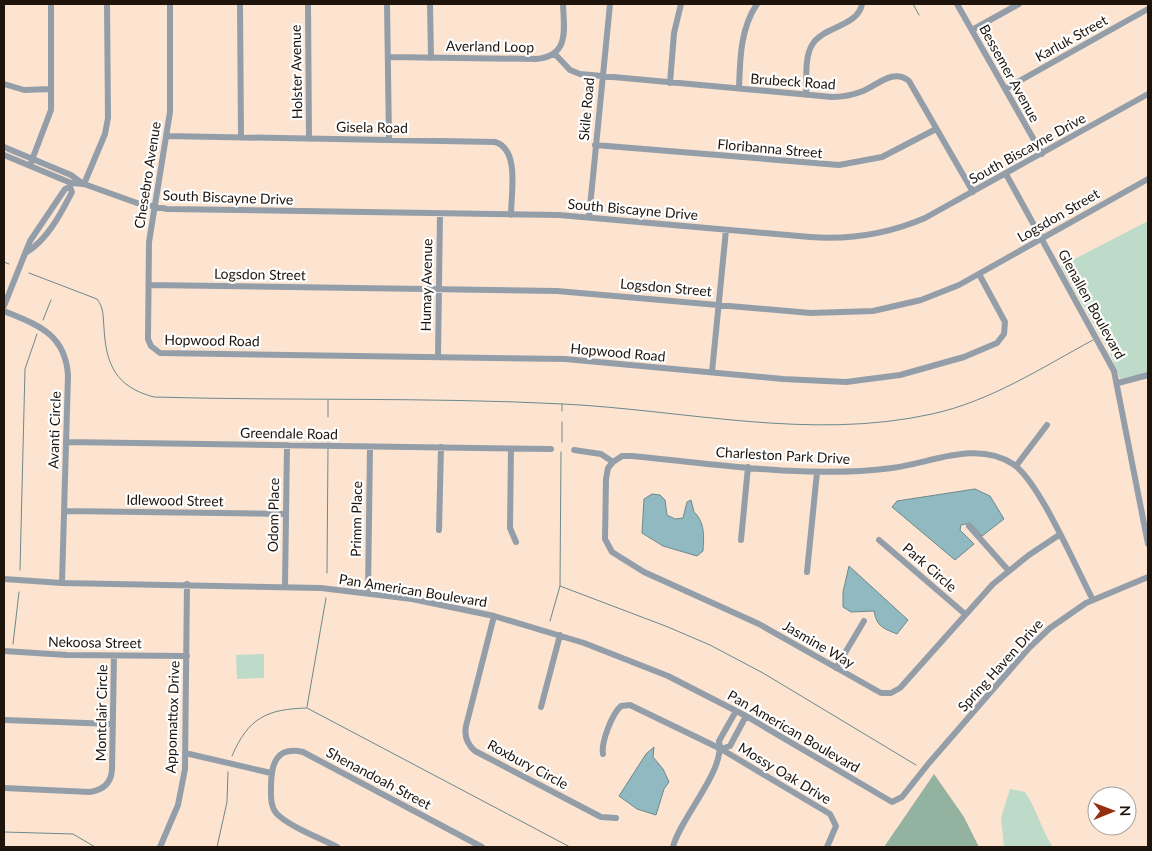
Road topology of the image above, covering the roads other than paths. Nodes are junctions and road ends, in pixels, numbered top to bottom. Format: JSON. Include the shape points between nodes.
{"nodes":[{"id":1,"x":51,"y":4,"type":"edge"},
{"id":2,"x":107,"y":4,"type":"edge"},
{"id":3,"x":170,"y":4,"type":"edge"},
{"id":4,"x":240,"y":4,"type":"edge"},
{"id":5,"x":308,"y":4,"type":"edge"},
{"id":6,"x":387,"y":4,"type":"edge"},
{"id":7,"x":430,"y":4,"type":"edge"},
{"id":8,"x":564,"y":4,"type":"edge"},
{"id":9,"x":610,"y":4,"type":"edge"},
{"id":10,"x":681,"y":4,"type":"edge"},
{"id":11,"x":757,"y":4,"type":"edge"},
{"id":12,"x":862,"y":4,"type":"edge"},
{"id":13,"x":957,"y":4,"type":"edge"},
{"id":14,"x":1019,"y":4,"type":"edge"},
{"id":15,"x":1148,"y":9,"type":"edge"},
{"id":16,"x":972,"y":30,"type":"junction"},
{"id":17,"x":554,"y":54,"type":"junction"},
{"id":18,"x":388,"y":57,"type":"junction"},
{"id":19,"x":431,"y":58,"type":"junction"},
{"id":20,"x":602,"y":77,"type":"junction"},
{"id":21,"x":670,"y":83,"type":"junction"},
{"id":22,"x":4,"y":84,"type":"edge"},
{"id":23,"x":51,"y":89,"type":"junction"},
{"id":24,"x":739,"y":89,"type":"junction"},
{"id":25,"x":1005,"y":89,"type":"junction"},
{"id":26,"x":1148,"y":94,"type":"edge"},
{"id":27,"x":806,"y":96,"type":"junction"},
{"id":28,"x":936,"y":129,"type":"junction"},
{"id":29,"x":166,"y":136,"type":"junction"},
{"id":30,"x":241,"y":138,"type":"junction"},
{"id":31,"x":309,"y":139,"type":"junction"},
{"id":32,"x":389,"y":140,"type":"junction"},
{"id":33,"x":595,"y":145,"type":"junction"},
{"id":34,"x":4,"y":147,"type":"edge"},
{"id":35,"x":1042,"y":154,"type":"junction"},
{"id":36,"x":4,"y":155,"type":"edge"},
{"id":37,"x":31,"y":162,"type":"junction"},
{"id":38,"x":1006,"y":174,"type":"junction"},
{"id":39,"x":1148,"y":179,"type":"edge"},
{"id":40,"x":72,"y":182,"type":"junction"},
{"id":41,"x":84,"y":184,"type":"junction"},
{"id":42,"x":973,"y":192,"type":"junction"},
{"id":43,"x":154,"y":208,"type":"junction"},
{"id":44,"x":440,"y":214,"type":"junction"},
{"id":45,"x":511,"y":215,"type":"junction"},
{"id":46,"x":589,"y":217,"type":"junction"},
{"id":47,"x":726,"y":230,"type":"junction"},
{"id":48,"x":1042,"y":238,"type":"junction"},
{"id":49,"x":979,"y":274,"type":"junction"},
{"id":50,"x":148,"y":284,"type":"junction"},
{"id":51,"x":438,"y":289,"type":"junction"},
{"id":52,"x":718,"y":304,"type":"junction"},
{"id":53,"x":4,"y":306,"type":"edge"},
{"id":54,"x":4,"y":311,"type":"edge"},
{"id":55,"x":153,"y":348,"type":"joint"},
{"id":56,"x":438,"y":357,"type":"junction"},
{"id":57,"x":712,"y":372,"type":"junction"},
{"id":58,"x":1148,"y":376,"type":"edge"},
{"id":59,"x":1118,"y":383,"type":"junction"},
{"id":60,"x":1048,"y":425,"type":"dead end"},
{"id":61,"x":66,"y":442,"type":"junction"},
{"id":62,"x":287,"y":445,"type":"junction"},
{"id":63,"x":370,"y":447,"type":"junction"},
{"id":64,"x":441,"y":447,"type":"junction"},
{"id":65,"x":511,"y":448,"type":"junction"},
{"id":66,"x":551,"y":449,"type":"dead end"},
{"id":67,"x":574,"y":450,"type":"dead end"},
{"id":68,"x":613,"y":462,"type":"junction"},
{"id":69,"x":1016,"y":466,"type":"junction"},
{"id":70,"x":748,"y":467,"type":"junction"},
{"id":71,"x":817,"y":472,"type":"junction"},
{"id":72,"x":64,"y":511,"type":"junction"},
{"id":73,"x":286,"y":514,"type":"junction"},
{"id":74,"x":969,"y":526,"type":"dead end"},
{"id":75,"x":440,"y":530,"type":"dead end"},
{"id":76,"x":1059,"y":535,"type":"junction"},
{"id":77,"x":741,"y":540,"type":"dead end"},
{"id":78,"x":879,"y":540,"type":"dead end"},
{"id":79,"x":516,"y":542,"type":"dead end"},
{"id":80,"x":1148,"y":544,"type":"edge"},
{"id":81,"x":1008,"y":570,"type":"junction"},
{"id":82,"x":807,"y":572,"type":"dead end"},
{"id":83,"x":1148,"y":577,"type":"edge"},
{"id":84,"x":4,"y":579,"type":"edge"},
{"id":85,"x":62,"y":583,"type":"junction"},
{"id":86,"x":188,"y":584,"type":"junction"},
{"id":87,"x":285,"y":586,"type":"junction"},
{"id":88,"x":368,"y":592,"type":"junction"},
{"id":89,"x":1093,"y":600,"type":"junction"},
{"id":90,"x":965,"y":614,"type":"junction"},
{"id":91,"x":494,"y":616,"type":"junction"},
{"id":92,"x":864,"y":621,"type":"dead end"},
{"id":93,"x":560,"y":635,"type":"junction"},
{"id":94,"x":4,"y":651,"type":"edge"},
{"id":95,"x":114,"y":656,"type":"junction"},
{"id":96,"x":186,"y":656,"type":"junction"},
{"id":97,"x":836,"y":668,"type":"junction"},
{"id":98,"x":541,"y":707,"type":"dead end"},
{"id":99,"x":736,"y":711,"type":"junction"},
{"id":100,"x":746,"y":716,"type":"junction"},
{"id":101,"x":4,"y":720,"type":"edge"},
{"id":102,"x":113,"y":724,"type":"junction"},
{"id":103,"x":721,"y":749,"type":"junction"},
{"id":104,"x":185,"y":753,"type":"junction"},
{"id":105,"x":603,"y":754,"type":"dead end"},
{"id":106,"x":271,"y":773,"type":"junction"},
{"id":107,"x":4,"y":788,"type":"edge"},
{"id":108,"x":894,"y":802,"type":"joint"},
{"id":109,"x":616,"y":818,"type":"dead end"},
{"id":110,"x":160,"y":847,"type":"edge"},
{"id":111,"x":337,"y":847,"type":"edge"},
{"id":112,"x":482,"y":847,"type":"edge"},
{"id":113,"x":674,"y":847,"type":"edge"},
{"id":114,"x":828,"y":847,"type":"edge"}],
"edges":[{"from":1,"to":23,"type":"street"},
{"from":2,"to":41,"type":"street","via":[[108,118],[105,134]]},
{"from":3,"to":29,"type":"street","name":"Chesebro Avenue","via":[[171,96]]},
{"from":4,"to":30,"type":"street"},
{"from":5,"to":31,"type":"street","name":"Holster Avenue"},
{"from":6,"to":18,"type":"street"},
{"from":7,"to":19,"type":"street","name":"Averland Loop"},
{"from":8,"to":17,"type":"street","name":"Averland Loop","via":[[563,39]]},
{"from":9,"to":20,"type":"street","name":"Skile Road"},
{"from":10,"to":21,"type":"street","via":[[674,33]]},
{"from":11,"to":24,"type":"street","via":[[743,36]]},
{"from":12,"to":27,"type":"street","via":[[855,16],[812,44]]},
{"from":13,"to":16,"type":"street","name":"Bessemer Avenue"},
{"from":14,"to":16,"type":"street"},
{"from":15,"to":25,"type":"street","name":"Karluk Street"},
{"from":16,"to":25,"type":"street","name":"Bessemer Avenue"},
{"from":17,"to":19,"type":"street","name":"Averland Loop","via":[[536,59]]},
{"from":17,"to":20,"type":"street","name":"Brubeck Road","via":[[570,70]]},
{"from":18,"to":19,"type":"street","name":"Averland Loop"},
{"from":18,"to":32,"type":"street"},
{"from":20,"to":21,"type":"street","name":"Brubeck Road"},
{"from":20,"to":33,"type":"street","name":"Skile Road"},
{"from":21,"to":24,"type":"street","name":"Brubeck Road"},
{"from":22,"to":23,"type":"street","via":[[24,90]]},
{"from":23,"to":37,"type":"street","via":[[50,115]]},
{"from":24,"to":27,"type":"street","name":"Brubeck Road"},
{"from":25,"to":35,"type":"street","name":"Bessemer Avenue"},
{"from":26,"to":35,"type":"street","name":"South Biscayne Drive"},
{"from":27,"to":28,"type":"street","name":"Brubeck Road","via":[[849,96],[892,76],[901,76],[909,81]]},
{"from":28,"to":33,"type":"street","name":"Floribanna Street","via":[[882,157],[839,165]]},
{"from":28,"to":42,"type":"street","name":"Brubeck Road"},
{"from":29,"to":30,"type":"street","name":"Gisela Road"},
{"from":29,"to":43,"type":"street","name":"Chesebro Avenue"},
{"from":30,"to":31,"type":"street","name":"Gisela Road"},
{"from":31,"to":32,"type":"street","name":"Gisela Road"},
{"from":32,"to":45,"type":"street","name":"Gisela Road","via":[[492,141],[502,144],[512,159]]},
{"from":33,"to":46,"type":"street","name":"Skile Road"},
{"from":34,"to":37,"type":"street","name":"South Biscayne Drive"},
{"from":35,"to":38,"type":"street","name":"South Biscayne Drive"},
{"from":36,"to":37,"type":"street","name":"South Biscayne Drive"},
{"from":37,"to":40,"type":"street","name":"South Biscayne Drive"},
{"from":38,"to":42,"type":"street","name":"South Biscayne Drive"},
{"from":38,"to":48,"type":"street","name":"Glenallen Boulevard"},
{"from":39,"to":48,"type":"street","name":"Logsdon Street"},
{"from":40,"to":41,"type":"street","name":"South Biscayne Drive"},
{"from":40,"to":53,"type":"street","via":[[30,242]]},
{"from":41,"to":43,"type":"street","name":"South Biscayne Drive"},
{"from":42,"to":47,"type":"street","name":"South Biscayne Drive","via":[[915,223],[861,237],[824,238]]},
{"from":43,"to":44,"type":"street","name":"South Biscayne Drive"},
{"from":43,"to":50,"type":"street","name":"Chesebro Avenue"},
{"from":44,"to":45,"type":"street","name":"South Biscayne Drive"},
{"from":44,"to":51,"type":"street","name":"Humay Avenue"},
{"from":45,"to":46,"type":"street","name":"South Biscayne Drive"},
{"from":46,"to":47,"type":"street","name":"South Biscayne Drive"},
{"from":47,"to":52,"type":"street"},
{"from":48,"to":49,"type":"street","name":"Logsdon Street"},
{"from":48,"to":59,"type":"street","name":"Glenallen Boulevard","via":[[1107,355]]},
{"from":49,"to":52,"type":"street","name":"Logsdon Street","via":[[927,298],[873,310],[812,313]]},
{"from":49,"to":57,"type":"street","name":"Hopwood Road","via":[[1006,330],[997,342],[964,357],[900,376],[846,382]]},
{"from":50,"to":51,"type":"street","name":"Logsdon Street"},
{"from":50,"to":55,"type":"street","name":"Chesebro Avenue","via":[[148,338]]},
{"from":51,"to":52,"type":"street","name":"Logsdon Street","via":[[557,291]]},
{"from":51,"to":56,"type":"street","name":"Humay Avenue"},
{"from":52,"to":57,"type":"street"},
{"from":54,"to":61,"type":"street","name":"Avanti Circle","via":[[47,331],[63,352],[68,375]]},
{"from":55,"to":56,"type":"street","name":"Hopwood Road","via":[[164,354]]},
{"from":56,"to":57,"type":"street","name":"Hopwood Road","via":[[565,359]]},
{"from":58,"to":59,"type":"street"},
{"from":59,"to":80,"type":"street","name":"Glenallen Boulevard"},
{"from":60,"to":69,"type":"street"},
{"from":61,"to":62,"type":"street","name":"Greendale Road"},
{"from":61,"to":72,"type":"street","name":"Avanti Circle"},
{"from":62,"to":63,"type":"street","name":"Greendale Road"},
{"from":62,"to":73,"type":"street","name":"Odom Place"},
{"from":63,"to":64,"type":"street","name":"Greendale Road"},
{"from":63,"to":88,"type":"street","name":"Primm Place"},
{"from":64,"to":65,"type":"street","name":"Greendale Road"},
{"from":64,"to":75,"type":"street"},
{"from":65,"to":66,"type":"street"},
{"from":65,"to":79,"type":"street","via":[[510,526]]},
{"from":67,"to":68,"type":"street","via":[[601,454]]},
{"from":68,"to":70,"type":"street","name":"Charleston Park Drive","via":[[622,456],[632,456]]},
{"from":68,"to":97,"type":"street","name":"Jasmine Way","via":[[606,479],[606,539],[612,552],[644,572],[759,624]]},
{"from":69,"to":71,"type":"street","name":"Charleston Park Drive","via":[[996,456],[968,452],[892,468]]},
{"from":69,"to":76,"type":"street","name":"Charleston Park Drive","via":[[1032,484]]},
{"from":70,"to":71,"type":"street","name":"Charleston Park Drive"},
{"from":70,"to":77,"type":"street"},
{"from":71,"to":82,"type":"street"},
{"from":72,"to":73,"type":"street","name":"Idlewood Street"},
{"from":72,"to":85,"type":"street","name":"Avanti Circle"},
{"from":73,"to":87,"type":"street","name":"Odom Place"},
{"from":74,"to":81,"type":"street"},
{"from":76,"to":81,"type":"street","name":"Jasmine Way"},
{"from":76,"to":89,"type":"street","name":"Charleston Park Drive"},
{"from":78,"to":90,"type":"street","name":"Park Circle"},
{"from":81,"to":90,"type":"street","name":"Jasmine Way"},
{"from":83,"to":89,"type":"street","name":"Spring Haven Drive"},
{"from":84,"to":85,"type":"street","name":"Pan American Boulevard"},
{"from":85,"to":86,"type":"street","name":"Pan American Boulevard"},
{"from":86,"to":87,"type":"street","name":"Pan American Boulevard"},
{"from":86,"to":96,"type":"street","name":"Appomattox Drive"},
{"from":87,"to":88,"type":"street","name":"Pan American Boulevard"},
{"from":88,"to":91,"type":"street","name":"Pan American Boulevard"},
{"from":89,"to":108,"type":"street","name":"Spring Haven Drive","via":[[1040,637],[902,797]]},
{"from":90,"to":97,"type":"street","name":"Jasmine Way","via":[[902,686],[893,692],[878,693]]},
{"from":91,"to":93,"type":"street","name":"Pan American Boulevard"},
{"from":91,"to":109,"type":"street","name":"Roxbury Circle","via":[[466,726],[469,744],[475,751],[601,817]]},
{"from":92,"to":97,"type":"street"},
{"from":93,"to":98,"type":"street"},
{"from":93,"to":99,"type":"street","name":"Pan American Boulevard","via":[[645,666]]},
{"from":94,"to":95,"type":"street","name":"Nekoosa Street"},
{"from":95,"to":96,"type":"street","name":"Nekoosa Street"},
{"from":95,"to":102,"type":"street","name":"Montclair Circle"},
{"from":96,"to":104,"type":"street","name":"Appomattox Drive"},
{"from":99,"to":100,"type":"street","name":"Pan American Boulevard"},
{"from":99,"to":103,"type":"street","via":[[719,741]]},
{"from":100,"to":103,"type":"street","via":[[730,746]]},
{"from":100,"to":108,"type":"street","name":"Pan American Boulevard","via":[[889,802]]},
{"from":101,"to":102,"type":"street"},
{"from":102,"to":107,"type":"street","name":"Montclair Circle","via":[[112,774],[100,789],[90,792]]},
{"from":103,"to":105,"type":"street","name":"Mossy Oak Drive","via":[[627,704],[614,715],[602,743]]},
{"from":103,"to":113,"type":"street","via":[[702,795],[682,825]]},
{"from":103,"to":114,"type":"street","name":"Mossy Oak Drive","via":[[832,816],[836,830]]},
{"from":104,"to":106,"type":"street"},
{"from":104,"to":110,"type":"street","name":"Appomattox Drive","via":[[178,805]]},
{"from":106,"to":111,"type":"street","via":[[272,803],[276,813]]},
{"from":106,"to":112,"type":"street","name":"Shenandoah Street","via":[[282,753],[292,750],[303,752]]}]}
